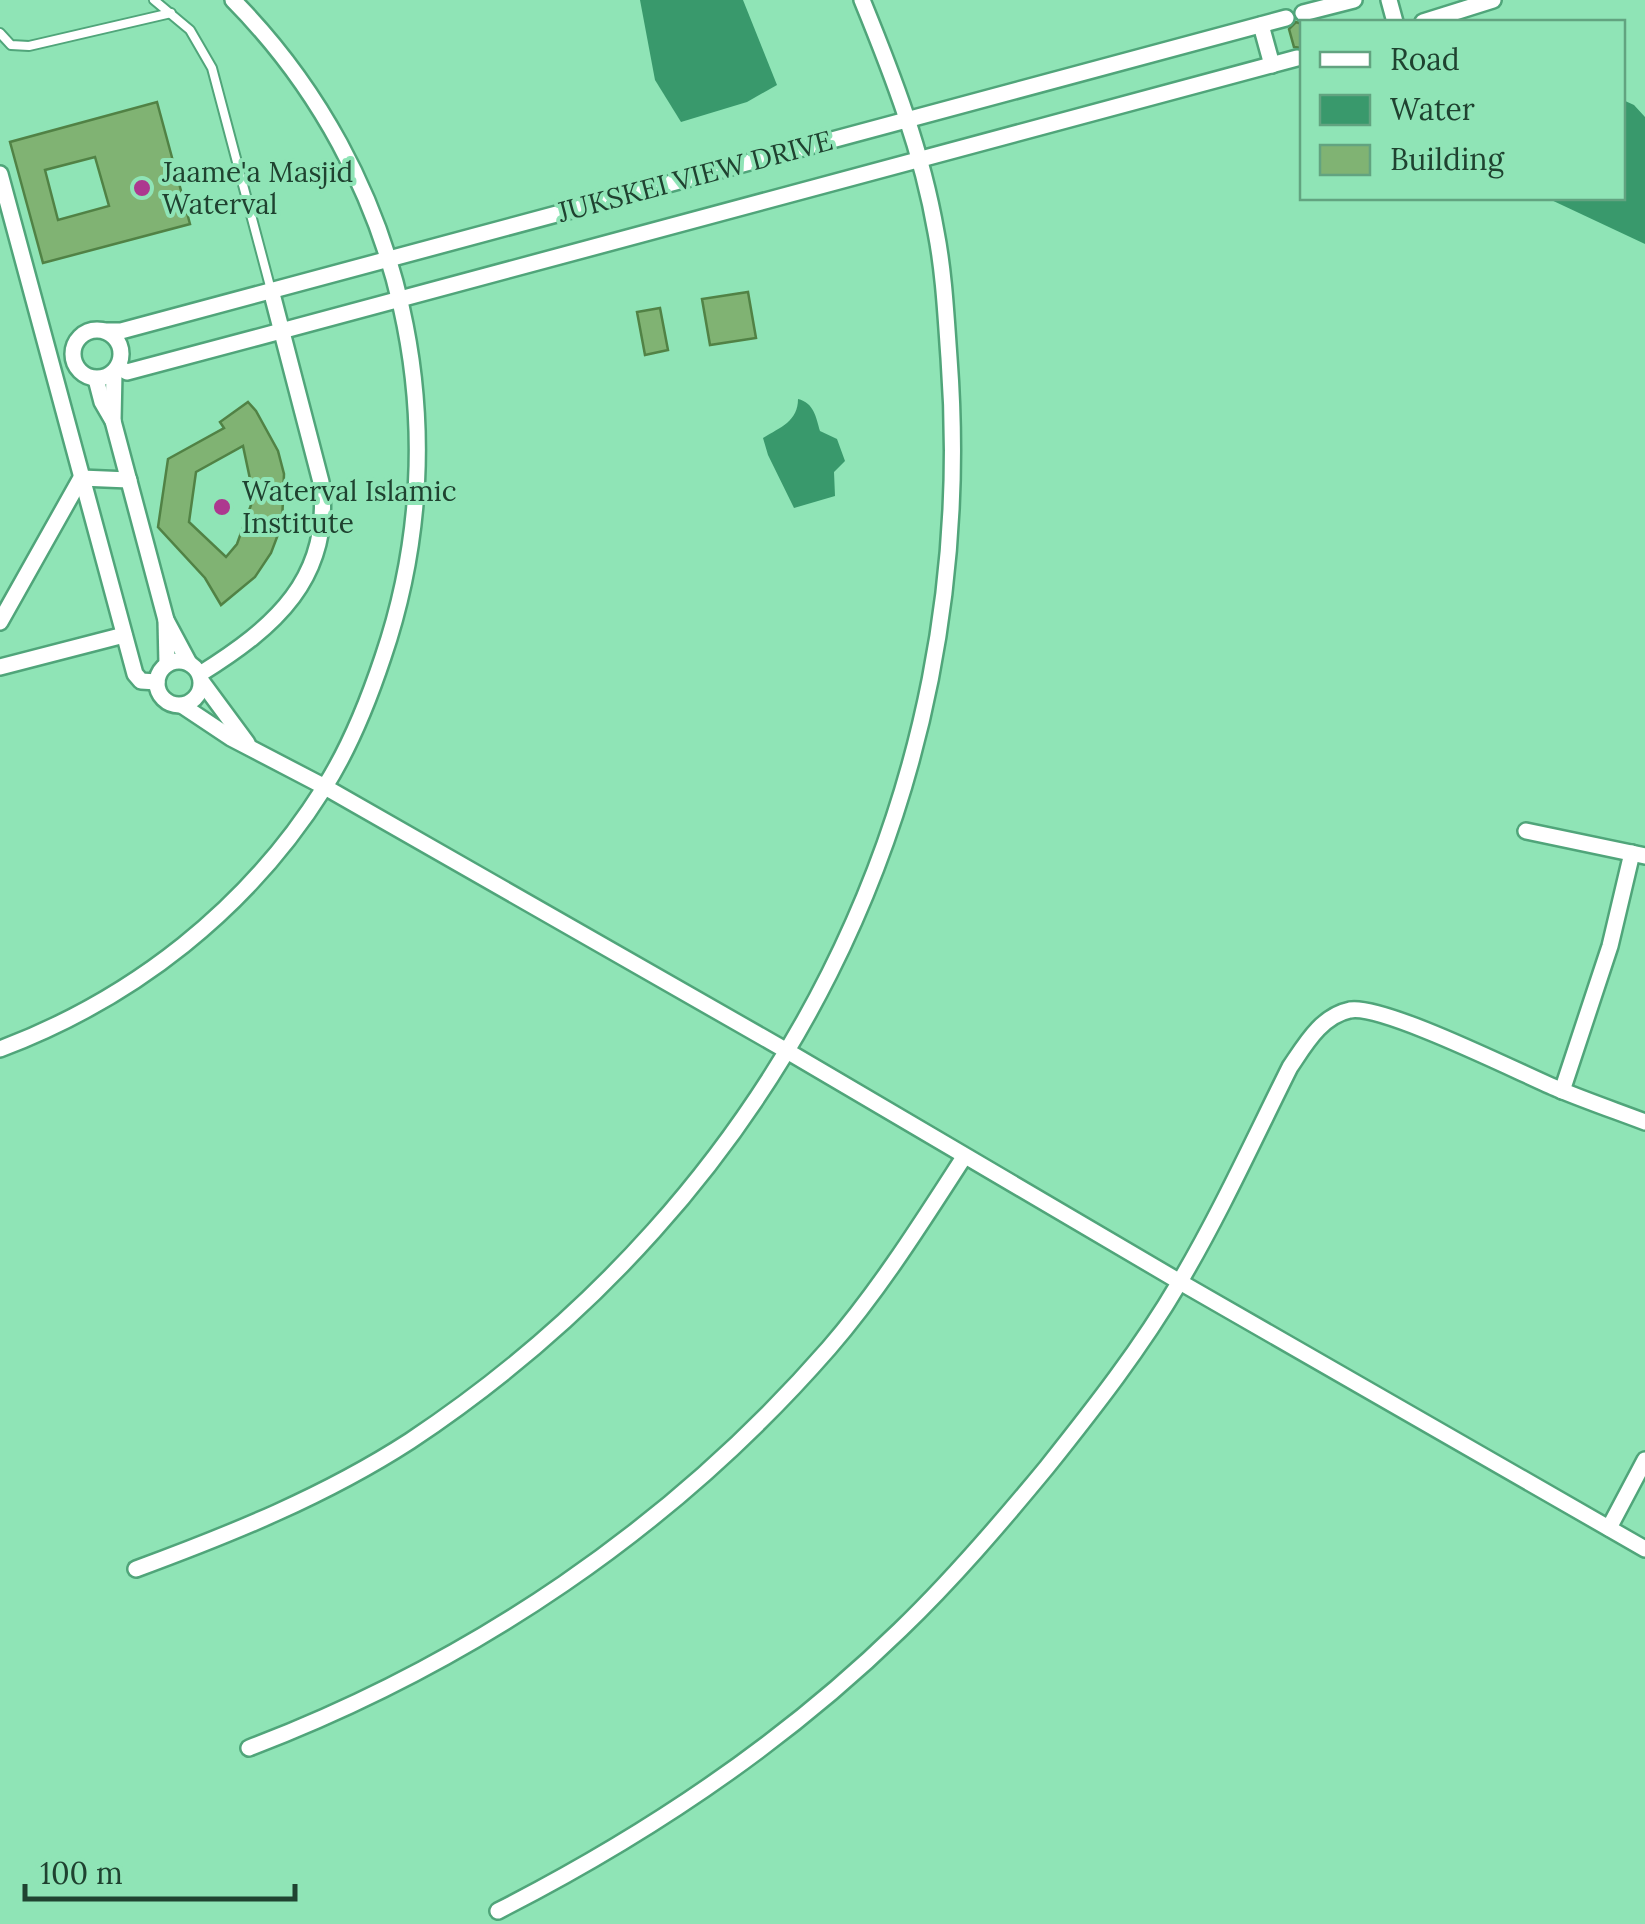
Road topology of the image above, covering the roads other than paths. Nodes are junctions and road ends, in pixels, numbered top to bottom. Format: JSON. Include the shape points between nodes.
{"nodes":[{"id":1,"x":154,"y":0,"type":"edge"},
{"id":2,"x":234,"y":0,"type":"edge"},
{"id":3,"x":862,"y":0,"type":"edge"},
{"id":4,"x":1354,"y":0,"type":"edge"},
{"id":5,"x":1493,"y":0,"type":"edge"},
{"id":6,"x":170,"y":13,"type":"junction"},
{"id":7,"x":1303,"y":14,"type":"dead end"},
{"id":8,"x":1286,"y":18,"type":"dead end"},
{"id":9,"x":1429,"y":20,"type":"edge"},
{"id":10,"x":1261,"y":25,"type":"junction"},
{"id":11,"x":0,"y":33,"type":"edge"},
{"id":12,"x":1297,"y":58,"type":"dead end"},
{"id":13,"x":1272,"y":65,"type":"junction"},
{"id":14,"x":909,"y":119,"type":"junction"},
{"id":15,"x":919,"y":158,"type":"junction"},
{"id":16,"x":0,"y":174,"type":"edge"},
{"id":17,"x":0,"y":236,"type":"edge"},
{"id":18,"x":19,"y":248,"type":"junction"},
{"id":19,"x":390,"y":258,"type":"junction"},
{"id":20,"x":271,"y":290,"type":"junction"},
{"id":21,"x":400,"y":297,"type":"junction"},
{"id":22,"x":282,"y":330,"type":"junction"},
{"id":23,"x":105,"y":331,"type":"junction"},
{"id":24,"x":75,"y":343,"type":"junction"},
{"id":25,"x":46,"y":350,"type":"junction"},
{"id":26,"x":116,"y":370,"type":"junction"},
{"id":27,"x":89,"y":376,"type":"junction"},
{"id":28,"x":55,"y":384,"type":"junction"},
{"id":29,"x":113,"y":421,"type":"junction"},
{"id":30,"x":81,"y":478,"type":"junction"},
{"id":31,"x":128,"y":480,"type":"junction"},
{"id":32,"x":166,"y":620,"type":"junction"},
{"id":33,"x":0,"y":622,"type":"edge"},
{"id":34,"x":124,"y":635,"type":"junction"},
{"id":35,"x":167,"y":664,"type":"junction"},
{"id":36,"x":0,"y":667,"type":"edge"},
{"id":37,"x":197,"y":673,"type":"junction"},
{"id":38,"x":157,"y":682,"type":"junction"},
{"id":39,"x":183,"y":706,"type":"junction"},
{"id":40,"x":250,"y":746,"type":"junction"},
{"id":41,"x":325,"y":787,"type":"junction"},
{"id":42,"x":1526,"y":831,"type":"dead end"},
{"id":43,"x":1638,"y":854,"type":"edge"},
{"id":44,"x":0,"y":1049,"type":"edge"},
{"id":45,"x":787,"y":1051,"type":"junction"},
{"id":46,"x":1562,"y":1091,"type":"junction"},
{"id":47,"x":1645,"y":1122,"type":"edge"},
{"id":48,"x":964,"y":1157,"type":"junction"},
{"id":49,"x":1180,"y":1282,"type":"junction"},
{"id":50,"x":1645,"y":1460,"type":"edge"},
{"id":51,"x":1610,"y":1528,"type":"junction"},
{"id":52,"x":1645,"y":1549,"type":"edge"},
{"id":53,"x":136,"y":1569,"type":"dead end"},
{"id":54,"x":249,"y":1748,"type":"dead end"},
{"id":55,"x":498,"y":1911,"type":"dead end"}],
"edges":[{"from":1,"to":6,"type":"lane"},
{"from":2,"to":19,"type":"street","via":[[320,107]]},
{"from":3,"to":14,"type":"street"},
{"from":4,"to":7,"type":"street"},
{"from":5,"to":9,"type":"street"},
{"from":6,"to":11,"type":"lane","via":[[29,46],[12,44]]},
{"from":6,"to":20,"type":"lane","via":[[190,30],[212,68]]},
{"from":8,"to":10,"type":"street","name":"JUKSKEI VIEW DRIVE"},
{"from":10,"to":13,"type":"street"},
{"from":10,"to":14,"type":"street","name":"JUKSKEI VIEW DRIVE"},
{"from":12,"to":13,"type":"street","name":"JUKSKEI VIEW DRIVE"},
{"from":13,"to":15,"type":"street","name":"JUKSKEI VIEW DRIVE"},
{"from":14,"to":15,"type":"street"},
{"from":14,"to":19,"type":"street","name":"JUKSKEI VIEW DRIVE"},
{"from":15,"to":21,"type":"street","name":"JUKSKEI VIEW DRIVE"},
{"from":15,"to":45,"type":"street","via":[[937,233],[954,418],[945,600],[916,749],[891,828],[862,906]]},
{"from":16,"to":18,"type":"street"},
{"from":17,"to":18,"type":"street"},
{"from":18,"to":25,"type":"street"},
{"from":19,"to":20,"type":"street","name":"JUKSKEI VIEW DRIVE"},
{"from":19,"to":21,"type":"street"},
{"from":20,"to":22,"type":"street"},
{"from":20,"to":23,"type":"street","name":"JUKSKEI VIEW DRIVE"},
{"from":21,"to":22,"type":"street","name":"JUKSKEI VIEW DRIVE"},
{"from":21,"to":41,"type":"street","via":[[417,404],[417,496],[404,589],[360,718]]},
{"from":22,"to":26,"type":"street","name":"JUKSKEI VIEW DRIVE"},
{"from":22,"to":37,"type":"street","via":[[321,482],[322,534],[286,609],[248,644]]},
{"from":23,"to":24,"type":"street","via":[[90,330]]},
{"from":23,"to":26,"type":"street","via":[[120,345]]},
{"from":24,"to":25,"type":"street"},
{"from":24,"to":27,"type":"street","via":[[73,360]]},
{"from":25,"to":28,"type":"street"},
{"from":26,"to":27,"type":"street"},
{"from":26,"to":29,"type":"street"},
{"from":27,"to":28,"type":"street"},
{"from":27,"to":29,"type":"street"},
{"from":28,"to":30,"type":"street"},
{"from":29,"to":31,"type":"street"},
{"from":30,"to":31,"type":"street"},
{"from":30,"to":33,"type":"street"},
{"from":30,"to":34,"type":"street"},
{"from":31,"to":32,"type":"street"},
{"from":32,"to":35,"type":"street"},
{"from":32,"to":37,"type":"street"},
{"from":34,"to":36,"type":"street"},
{"from":34,"to":38,"type":"street","via":[[134,674]]},
{"from":35,"to":37,"type":"street","via":[[182,661]]},
{"from":35,"to":38,"type":"street"},
{"from":37,"to":39,"type":"street","via":[[197,697]]},
{"from":37,"to":40,"type":"street"},
{"from":38,"to":39,"type":"street","via":[[162,698]]},
{"from":39,"to":40,"type":"street"},
{"from":40,"to":41,"type":"street"},
{"from":41,"to":44,"type":"street","via":[[252,883],[184,946],[71,1018]]},
{"from":41,"to":45,"type":"street"},
{"from":42,"to":43,"type":"street"},
{"from":43,"to":46,"type":"street"},
{"from":45,"to":48,"type":"street"},
{"from":45,"to":53,"type":"street","via":[[734,1133],[655,1233],[509,1369],[345,1478],[275,1514]]},
{"from":46,"to":47,"type":"street"},
{"from":46,"to":49,"type":"street","via":[[1387,1015],[1350,1010],[1331,1018],[1290,1067]]},
{"from":48,"to":49,"type":"street"},
{"from":48,"to":54,"type":"street","via":[[832,1345],[677,1498],[504,1624],[368,1697]]},
{"from":49,"to":51,"type":"street"},
{"from":49,"to":55,"type":"street","via":[[1094,1408],[1029,1488],[946,1583],[852,1675],[682,1804]]},
{"from":50,"to":51,"type":"street"},
{"from":51,"to":52,"type":"street"}]}
